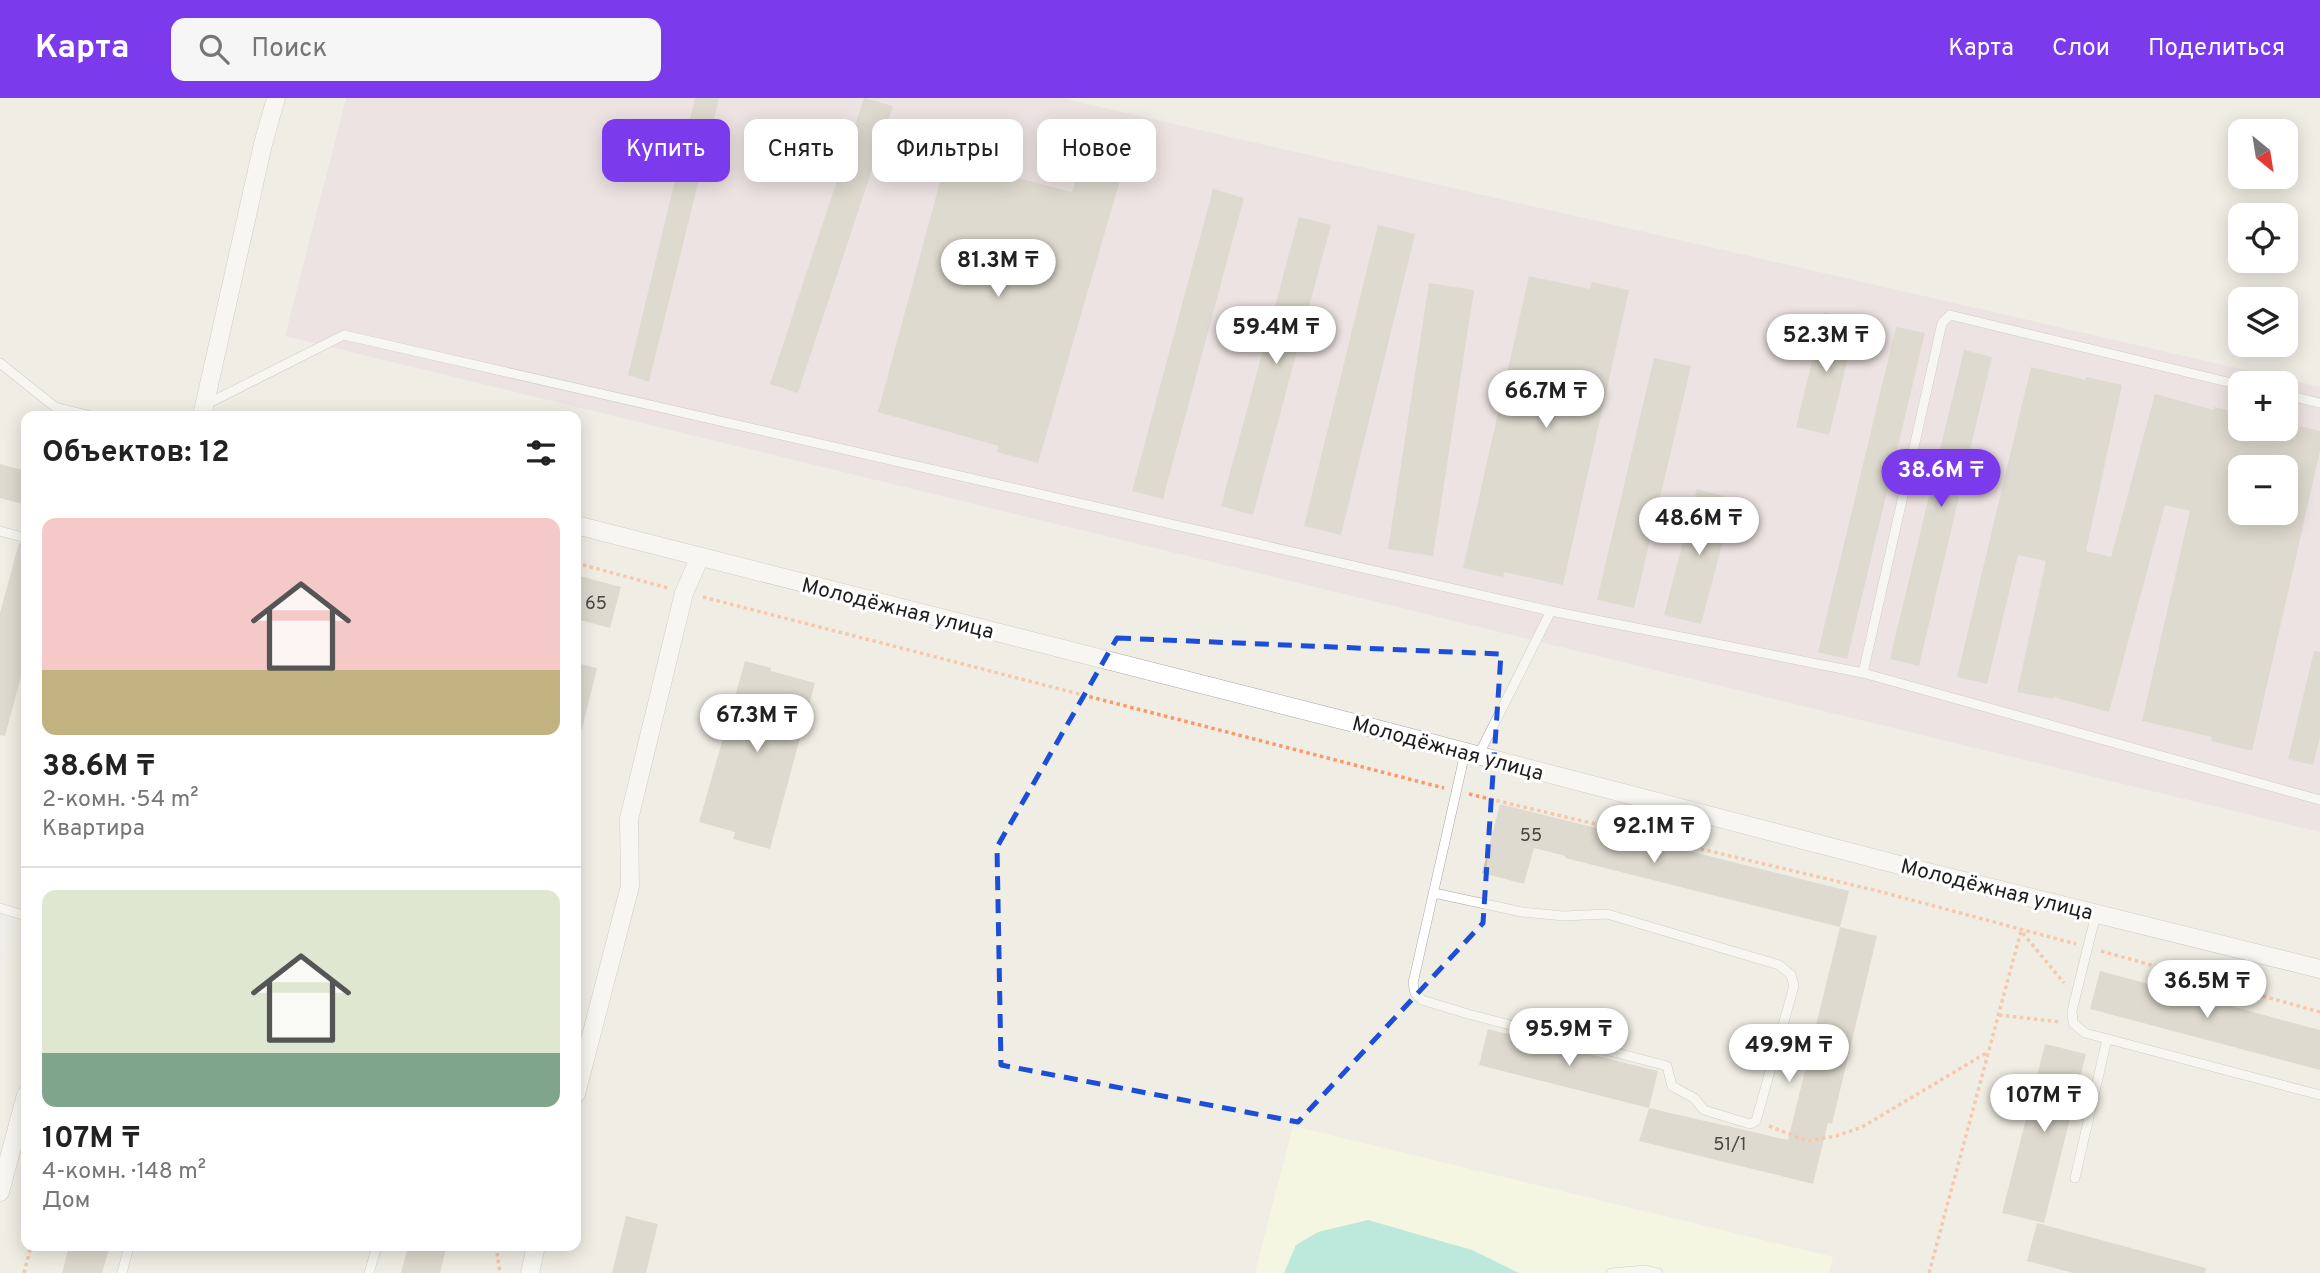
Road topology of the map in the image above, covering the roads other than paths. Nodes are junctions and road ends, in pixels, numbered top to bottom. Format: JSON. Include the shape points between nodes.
{"nodes":[{"id":1,"x":276,"y":98,"type":"edge"},
{"id":2,"x":0,"y":363,"type":"edge"},
{"id":3,"x":2228,"y":382,"type":"edge"},
{"id":4,"x":2298,"y":397,"type":"edge"},
{"id":5,"x":2320,"y":402,"type":"edge"},
{"id":6,"x":204,"y":410,"type":"edge"},
{"id":7,"x":71,"y":411,"type":"edge"},
{"id":8,"x":581,"y":526,"type":"edge"},
{"id":9,"x":0,"y":531,"type":"edge"},
{"id":10,"x":21,"y":537,"type":"edge"},
{"id":11,"x":700,"y":557,"type":"junction"},
{"id":12,"x":1551,"y":611,"type":"junction"},
{"id":13,"x":1863,"y":673,"type":"junction"},
{"id":14,"x":1471,"y":754,"type":"junction"},
{"id":15,"x":2320,"y":800,"type":"edge"},
{"id":16,"x":1434,"y":893,"type":"junction"},
{"id":17,"x":0,"y":908,"type":"edge"},
{"id":18,"x":21,"y":914,"type":"edge"},
{"id":19,"x":2096,"y":914,"type":"junction"},
{"id":20,"x":2320,"y":969,"type":"edge"},
{"id":21,"x":2107,"y":1039,"type":"junction"},
{"id":22,"x":581,"y":1075,"type":"edge"},
{"id":23,"x":2320,"y":1095,"type":"edge"},
{"id":24,"x":21,"y":1110,"type":"edge"},
{"id":25,"x":5,"y":1156,"type":"edge"},
{"id":26,"x":2074,"y":1178,"type":"dead end"},
{"id":27,"x":0,"y":1192,"type":"edge"},
{"id":28,"x":128,"y":1251,"type":"edge"},
{"id":29,"x":376,"y":1251,"type":"edge"},
{"id":30,"x":535,"y":1251,"type":"edge"},
{"id":31,"x":122,"y":1273,"type":"edge"},
{"id":32,"x":369,"y":1273,"type":"edge"},
{"id":33,"x":530,"y":1273,"type":"edge"},
{"id":34,"x":1611,"y":1273,"type":"edge"},
{"id":35,"x":1658,"y":1273,"type":"edge"}],
"edges":[{"from":1,"to":6,"type":"street"},
{"from":2,"to":7,"type":"lane","via":[[55,407]]},
{"from":3,"to":13,"type":"lane","via":[[1950,315],[1942,323]]},
{"from":4,"to":5,"type":"lane"},
{"from":6,"to":12,"type":"lane","via":[[344,335]]},
{"from":8,"to":11,"type":"street","name":"Молодёжная улица"},
{"from":9,"to":10,"type":"lane"},
{"from":11,"to":14,"type":"street","name":"Молодёжная улица"},
{"from":11,"to":22,"type":"street","via":[[684,593],[629,820],[630,886]]},
{"from":12,"to":13,"type":"lane"},
{"from":12,"to":14,"type":"lane"},
{"from":13,"to":15,"type":"lane"},
{"from":14,"to":16,"type":"lane","via":[[1456,791]]},
{"from":14,"to":19,"type":"street","name":"Молодёжная улица"},
{"from":16,"to":16,"type":"lane","via":[[1413,983],[1422,1000],[1667,1066],[1672,1086],[1694,1098],[1704,1110],[1750,1124],[1755,1121],[1794,986],[1791,975],[1779,965],[1607,914],[1522,912]]},
{"from":17,"to":18,"type":"lane"},
{"from":19,"to":20,"type":"street","name":"Молодёжная улица"},
{"from":19,"to":21,"type":"lane","via":[[2073,1023],[2085,1033]]},
{"from":21,"to":23,"type":"lane"},
{"from":21,"to":26,"type":"lane"},
{"from":24,"to":25,"type":"street"},
{"from":25,"to":27,"type":"street"},
{"from":28,"to":31,"type":"lane"},
{"from":29,"to":32,"type":"lane"},
{"from":30,"to":33,"type":"street"},
{"from":34,"to":35,"type":"lane"}]}
